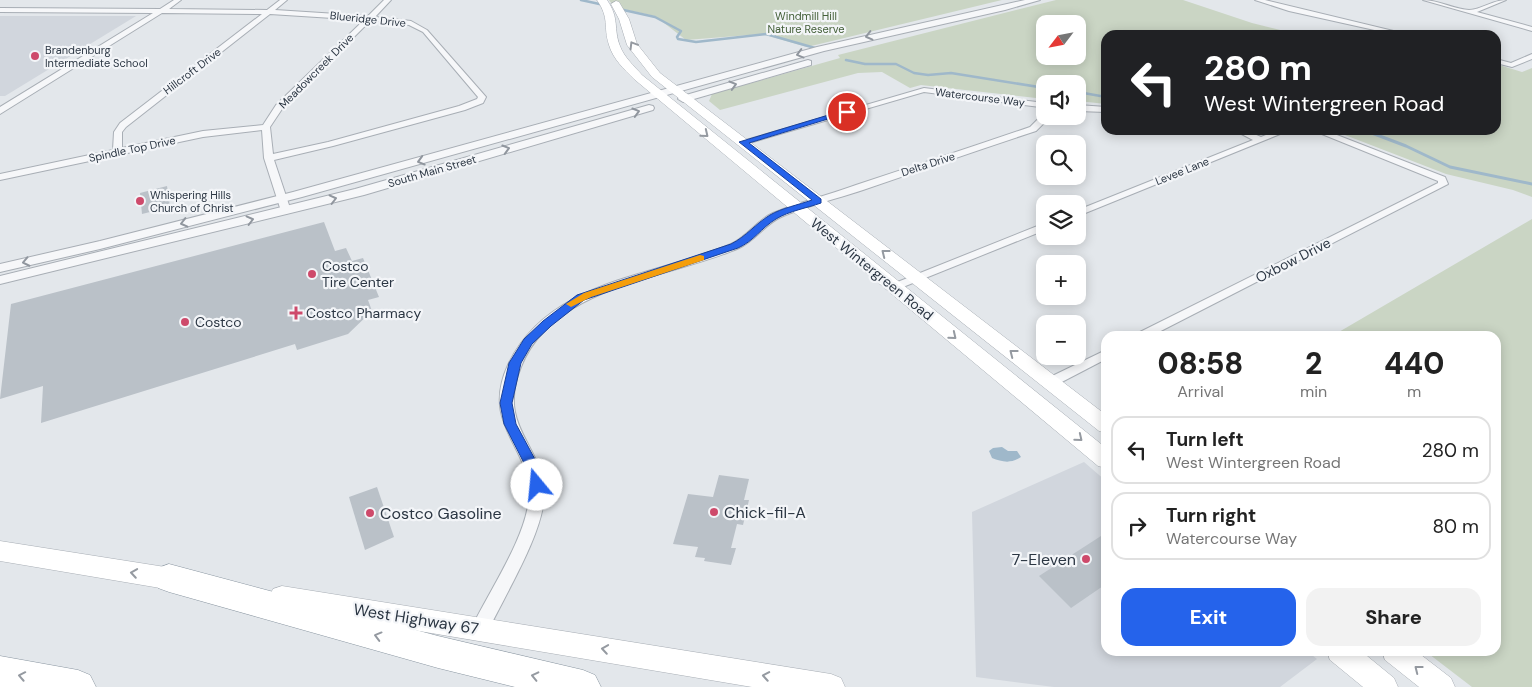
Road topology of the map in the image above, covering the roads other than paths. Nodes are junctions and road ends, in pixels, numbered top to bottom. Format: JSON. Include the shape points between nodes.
{"nodes":[{"id":1,"x":178,"y":0,"type":"edge"},
{"id":2,"x":284,"y":0,"type":"edge"},
{"id":3,"x":388,"y":0,"type":"edge"},
{"id":4,"x":602,"y":0,"type":"edge"},
{"id":5,"x":614,"y":0,"type":"edge"},
{"id":6,"x":1036,"y":0,"type":"edge"},
{"id":7,"x":1258,"y":0,"type":"edge"},
{"id":8,"x":1426,"y":0,"type":"edge"},
{"id":9,"x":1503,"y":0,"type":"edge"},
{"id":10,"x":0,"y":10,"type":"edge"},
{"id":11,"x":163,"y":11,"type":"junction"},
{"id":12,"x":271,"y":11,"type":"junction"},
{"id":13,"x":1470,"y":12,"type":"junction"},
{"id":14,"x":370,"y":17,"type":"junction"},
{"id":15,"x":969,"y":17,"type":"junction"},
{"id":16,"x":619,"y":19,"type":"junction"},
{"id":17,"x":1532,"y":28,"type":"edge"},
{"id":18,"x":1384,"y":30,"type":"edge"},
{"id":19,"x":847,"y":42,"type":"junction"},
{"id":20,"x":859,"y":48,"type":"junction"},
{"id":21,"x":1532,"y":56,"type":"edge"},
{"id":22,"x":1501,"y":62,"type":"edge"},
{"id":23,"x":671,"y":96,"type":"junction"},
{"id":24,"x":0,"y":101,"type":"edge"},
{"id":25,"x":16,"y":101,"type":"junction"},
{"id":26,"x":1036,"y":104,"type":"edge"},
{"id":27,"x":1086,"y":109,"type":"edge"},
{"id":28,"x":1101,"y":110,"type":"edge"},
{"id":29,"x":0,"y":111,"type":"edge"},
{"id":30,"x":575,"y":117,"type":"junction"},
{"id":31,"x":1037,"y":125,"type":"edge"},
{"id":32,"x":266,"y":127,"type":"junction"},
{"id":33,"x":1250,"y":135,"type":"edge"},
{"id":34,"x":1274,"y":135,"type":"edge"},
{"id":35,"x":1329,"y":135,"type":"edge"},
{"id":36,"x":540,"y":139,"type":"junction"},
{"id":37,"x":1261,"y":140,"type":"junction"},
{"id":38,"x":743,"y":142,"type":"junction"},
{"id":39,"x":468,"y":148,"type":"junction"},
{"id":40,"x":117,"y":152,"type":"junction"},
{"id":41,"x":269,"y":158,"type":"junction"},
{"id":42,"x":476,"y":158,"type":"junction"},
{"id":43,"x":0,"y":177,"type":"edge"},
{"id":44,"x":818,"y":201,"type":"junction"},
{"id":45,"x":284,"y":204,"type":"junction"},
{"id":46,"x":797,"y":208,"type":"junction"},
{"id":47,"x":1086,"y":210,"type":"edge"},
{"id":48,"x":1036,"y":230,"type":"edge"},
{"id":49,"x":96,"y":251,"type":"junction"},
{"id":50,"x":0,"y":268,"type":"edge"},
{"id":51,"x":916,"y":277,"type":"junction"},
{"id":52,"x":0,"y":280,"type":"edge"},
{"id":53,"x":894,"y":287,"type":"junction"},
{"id":54,"x":1152,"y":331,"type":"edge"},
{"id":55,"x":1101,"y":357,"type":"edge"},
{"id":56,"x":1051,"y":382,"type":"junction"},
{"id":57,"x":1101,"y":422,"type":"edge"},
{"id":58,"x":1101,"y":456,"type":"edge"},
{"id":59,"x":0,"y":551,"type":"edge"},
{"id":60,"x":169,"y":578,"type":"junction"},
{"id":61,"x":480,"y":629,"type":"junction"},
{"id":62,"x":1346,"y":656,"type":"edge"},
{"id":63,"x":1401,"y":656,"type":"edge"},
{"id":64,"x":0,"y":672,"type":"edge"},
{"id":65,"x":78,"y":687,"type":"edge"},
{"id":66,"x":583,"y":687,"type":"edge"},
{"id":67,"x":831,"y":687,"type":"edge"},
{"id":68,"x":1384,"y":687,"type":"edge"},
{"id":69,"x":1440,"y":687,"type":"edge"}],
"edges":[{"from":1,"to":11,"type":"street"},
{"from":2,"to":12,"type":"street","name":"Hillcroft Drive"},
{"from":3,"to":14,"type":"street","name":"Meadowcreek Drive"},
{"from":4,"to":16,"type":"main road","name":"West Wintergreen Road"},
{"from":5,"to":16,"type":"main road","name":"West Wintergreen Road"},
{"from":6,"to":15,"type":"street"},
{"from":7,"to":18,"type":"street"},
{"from":8,"to":13,"type":"street"},
{"from":9,"to":13,"type":"street"},
{"from":10,"to":11,"type":"street","name":"Blueridge Drive"},
{"from":11,"to":12,"type":"street","name":"Blueridge Drive"},
{"from":11,"to":25,"type":"street"},
{"from":12,"to":14,"type":"street","name":"Blueridge Drive"},
{"from":12,"to":40,"type":"street","name":"Hillcroft Drive","via":[[123,125],[118,132]]},
{"from":13,"to":17,"type":"street"},
{"from":14,"to":32,"type":"street","name":"Meadowcreek Drive","via":[[279,107]]},
{"from":14,"to":41,"type":"street","name":"Blueridge Drive","via":[[411,23],[425,31],[479,92],[482,96],[480,101],[364,135]]},
{"from":15,"to":19,"type":"street","name":"South Main Street","one_way":true},
{"from":15,"to":20,"type":"street"},
{"from":23,"to":16,"type":"main road","name":"West Wintergreen Road","one_way":true,"via":[[642,60]]},
{"from":16,"to":23,"type":"main road","name":"West Wintergreen Road","via":[[613,42],[618,53],[638,77]]},
{"from":19,"to":20,"type":"street"},
{"from":19,"to":23,"type":"street","name":"South Main Street","one_way":true},
{"from":23,"to":20,"type":"street","name":"South Main Street","one_way":true},
{"from":21,"to":22,"type":"street","via":[[1512,65]]},
{"from":23,"to":30,"type":"street","name":"South Main Street"},
{"from":36,"to":23,"type":"street","name":"South Main Street","one_way":true},
{"from":23,"to":38,"type":"main road","name":"West Wintergreen Road"},
{"from":23,"to":46,"type":"main road","name":"West Wintergreen Road","one_way":true},
{"from":24,"to":25,"type":"street"},
{"from":25,"to":29,"type":"street"},
{"from":26,"to":38,"type":"street","name":"Watercourse Way","via":[[924,90]]},
{"from":27,"to":28,"type":"street"},
{"from":30,"to":36,"type":"street","via":[[577,122],[550,130]]},
{"from":30,"to":39,"type":"street","name":"South Main Street"},
{"from":31,"to":44,"type":"street","name":"Delta Drive"},
{"from":32,"to":40,"type":"street","name":"Spindle Top Drive","via":[[216,132]]},
{"from":32,"to":41,"type":"street"},
{"from":33,"to":37,"type":"street"},
{"from":34,"to":37,"type":"street","name":"Levee Lane"},
{"from":35,"to":54,"type":"street","name":"Oxbow Drive","via":[[1444,182]]},
{"from":42,"to":36,"type":"street","name":"South Main Street","one_way":true},
{"from":37,"to":47,"type":"street","name":"Levee Lane"},
{"from":38,"to":44,"type":"main road","name":"West Wintergreen Road"},
{"from":39,"to":42,"type":"street"},
{"from":39,"to":45,"type":"street","name":"South Main Street","one_way":true},
{"from":40,"to":43,"type":"street","name":"Spindle Top Drive"},
{"from":41,"to":45,"type":"street"},
{"from":45,"to":42,"type":"street","name":"South Main Street","one_way":true,"via":[[359,192]]},
{"from":44,"to":46,"type":"street","name":"Delta Drive"},
{"from":51,"to":44,"type":"main road","name":"West Wintergreen Road","one_way":true},
{"from":45,"to":49,"type":"street","name":"South Main Street"},
{"from":46,"to":53,"type":"main road","name":"West Wintergreen Road"},
{"from":46,"to":61,"type":"street","name":"Delta Drive","via":[[774,216],[748,240],[735,246],[580,298],[528,342],[515,363],[506,403],[510,424],[530,463],[537,485],[535,510],[525,538]]},
{"from":48,"to":51,"type":"street"},
{"from":49,"to":50,"type":"street","name":"South Main Street","one_way":true},
{"from":49,"to":52,"type":"street","name":"South Main Street"},
{"from":51,"to":53,"type":"street"},
{"from":56,"to":51,"type":"main road","name":"West Wintergreen Road","one_way":true},
{"from":53,"to":58,"type":"main road","name":"West Wintergreen Road","one_way":true},
{"from":55,"to":56,"type":"street"},
{"from":56,"to":57,"type":"main road","name":"West Wintergreen Road"},
{"from":60,"to":59,"type":"main road","name":"West Highway 67","one_way":true},
{"from":60,"to":61,"type":"main road","name":"West Highway 67"},
{"from":66,"to":60,"type":"highway","one_way":true,"via":[[438,652]]},
{"from":67,"to":61,"type":"main road","name":"West Highway 67","one_way":true},
{"from":62,"to":68,"type":"main road"},
{"from":69,"to":63,"type":"main road","one_way":true},
{"from":65,"to":64,"type":"highway","one_way":true}]}
